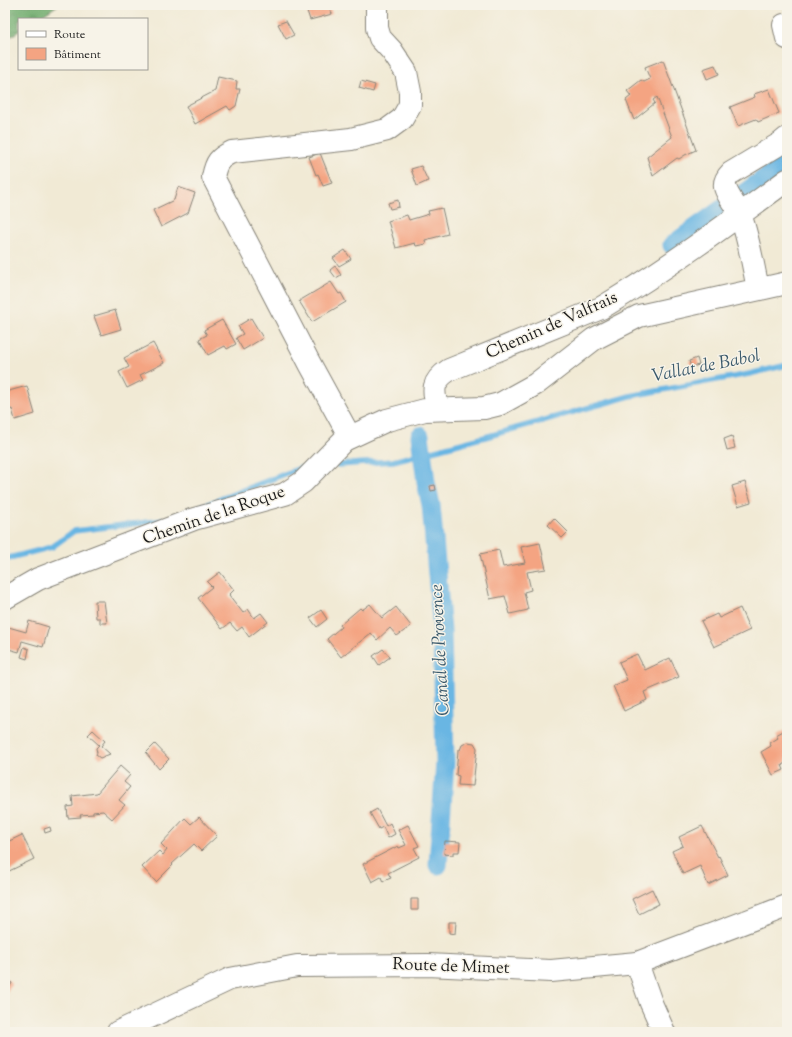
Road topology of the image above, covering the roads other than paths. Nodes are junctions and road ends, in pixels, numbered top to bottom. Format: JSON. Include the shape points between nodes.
{"nodes":[{"id":1,"x":377,"y":8,"type":"dead end"},
{"id":2,"x":787,"y":138,"type":"edge"},
{"id":3,"x":787,"y":180,"type":"edge"},
{"id":4,"x":735,"y":206,"type":"junction"},
{"id":5,"x":787,"y":283,"type":"edge"},
{"id":6,"x":758,"y":289,"type":"junction"},
{"id":7,"x":438,"y":409,"type":"junction"},
{"id":8,"x":350,"y":437,"type":"junction"},
{"id":9,"x":5,"y":598,"type":"edge"},
{"id":10,"x":787,"y":906,"type":"edge"},
{"id":11,"x":637,"y":963,"type":"junction"},
{"id":12,"x":118,"y":1032,"type":"edge"},
{"id":13,"x":664,"y":1032,"type":"edge"}],
"edges":[{"from":1,"to":8,"type":"street","via":[[380,38],[406,72],[410,104],[402,119],[387,130],[351,139],[232,152],[223,156],[216,165],[213,177]]},
{"from":2,"to":4,"type":"street","via":[[726,178],[725,185]]},
{"from":3,"to":4,"type":"street","name":"Chemin de Valfrais"},
{"from":4,"to":6,"type":"street","via":[[747,235]]},
{"from":4,"to":7,"type":"street","name":"Chemin de Valfrais","via":[[622,296],[601,308],[441,375],[434,390]]},
{"from":5,"to":6,"type":"street","name":"Chemin de la Roque"},
{"from":6,"to":7,"type":"street","name":"Chemin de la Roque","via":[[639,316],[594,339],[536,384],[500,404],[484,408]]},
{"from":7,"to":8,"type":"street","name":"Chemin de la Roque","via":[[387,420]]},
{"from":8,"to":9,"type":"street","name":"Chemin de la Roque","via":[[303,482],[285,494],[194,519],[38,579]]},
{"from":10,"to":11,"type":"street","name":"Route de Mimet"},
{"from":11,"to":12,"type":"street","name":"Route de Mimet","via":[[551,971],[428,965],[297,966],[230,979]]},
{"from":11,"to":13,"type":"street"}]}
